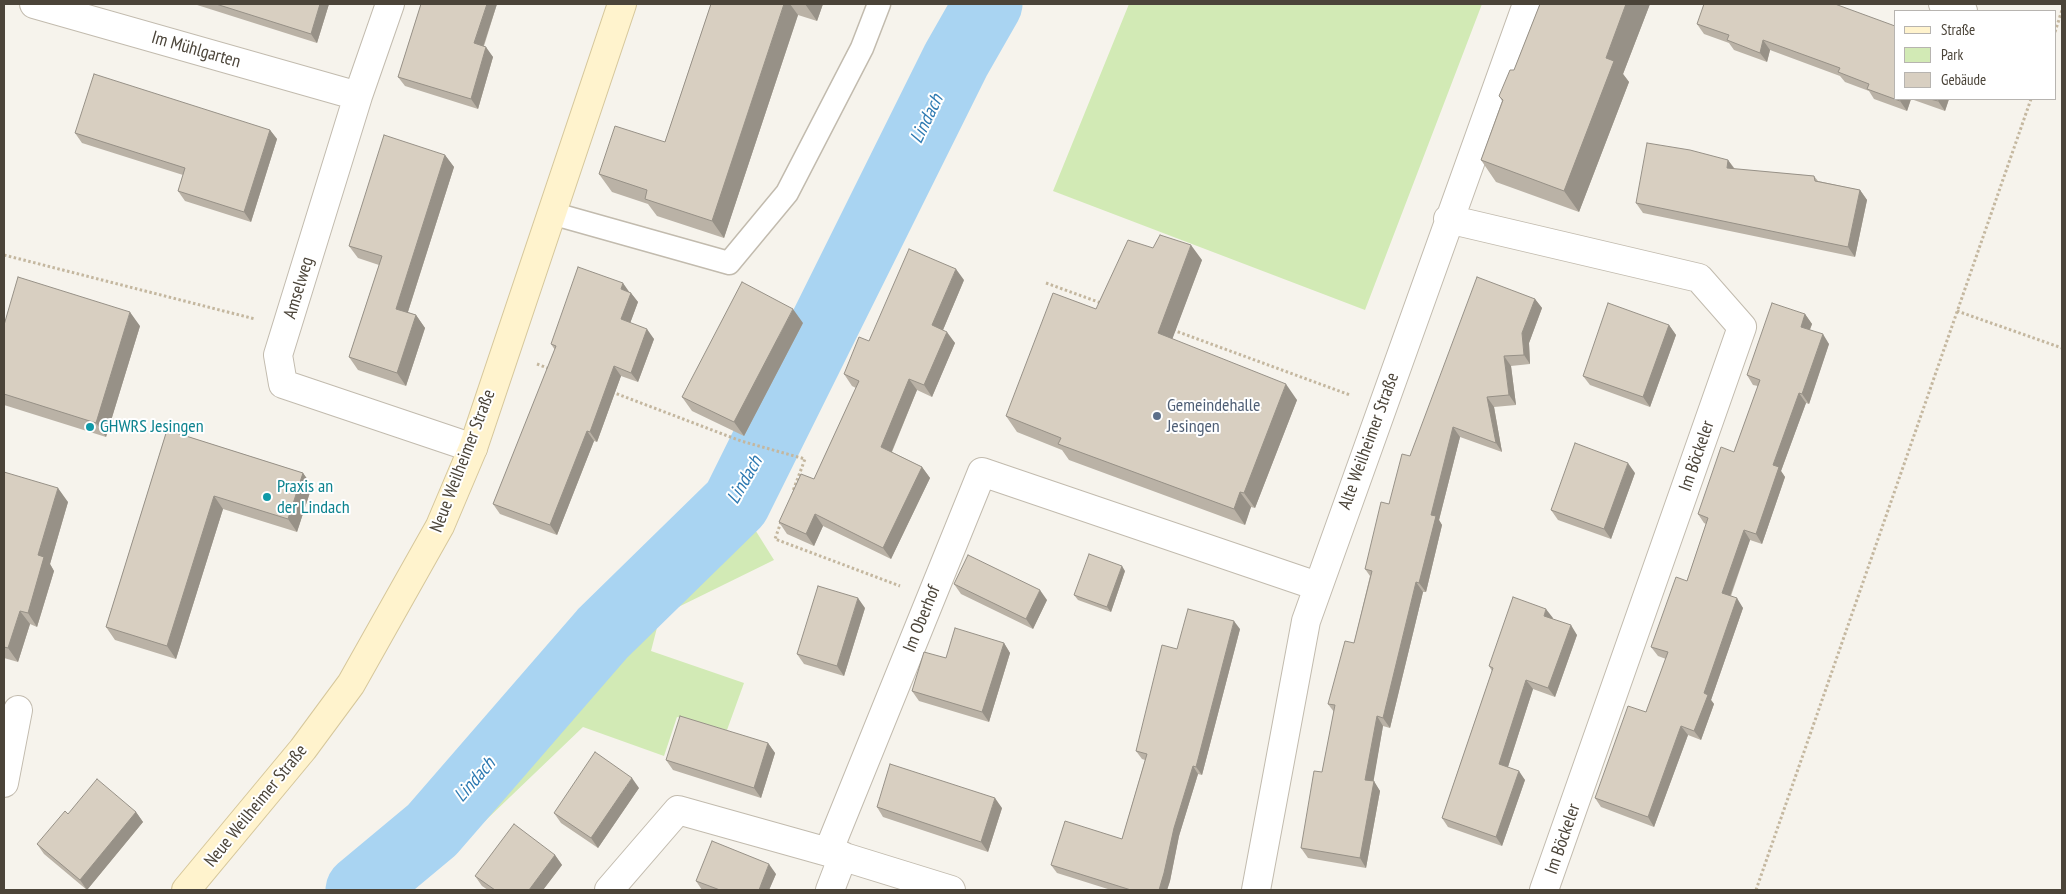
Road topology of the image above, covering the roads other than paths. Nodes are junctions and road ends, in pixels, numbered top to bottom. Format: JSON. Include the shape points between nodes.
{"nodes":[{"id":1,"x":34,"y":4,"type":"edge"},
{"id":2,"x":390,"y":4,"type":"edge"},
{"id":3,"x":622,"y":4,"type":"edge"},
{"id":4,"x":879,"y":4,"type":"edge"},
{"id":5,"x":1527,"y":4,"type":"edge"},
{"id":6,"x":1943,"y":4,"type":"edge"},
{"id":7,"x":1960,"y":10,"type":"edge"},
{"id":8,"x":358,"y":96,"type":"junction"},
{"id":9,"x":551,"y":213,"type":"junction"},
{"id":10,"x":1448,"y":219,"type":"junction"},
{"id":11,"x":473,"y":448,"type":"junction"},
{"id":12,"x":1317,"y":586,"type":"junction"},
{"id":13,"x":18,"y":710,"type":"dead end"},
{"id":14,"x":4,"y":783,"type":"edge"},
{"id":15,"x":836,"y":854,"type":"junction"},
{"id":16,"x":186,"y":890,"type":"edge"},
{"id":17,"x":609,"y":890,"type":"edge"},
{"id":18,"x":830,"y":890,"type":"edge"},
{"id":19,"x":950,"y":890,"type":"edge"},
{"id":20,"x":1256,"y":890,"type":"edge"},
{"id":21,"x":1544,"y":890,"type":"edge"}],
"edges":[{"from":1,"to":8,"type":"street","name":"Im Mühlgarten"},
{"from":2,"to":8,"type":"street","name":"Amselweg"},
{"from":3,"to":9,"type":"main road","name":"Neue Weilheimer Straße"},
{"from":4,"to":9,"type":"lane","via":[[862,48],[787,193],[730,263]]},
{"from":5,"to":10,"type":"street","name":"Alte Weilheimer Straße"},
{"from":6,"to":7,"type":"street"},
{"from":8,"to":11,"type":"street","name":"Amselweg","via":[[278,356],[283,384]]},
{"from":9,"to":11,"type":"main road","name":"Neue Weilheimer Straße"},
{"from":10,"to":12,"type":"street","name":"Alte Weilheimer Straße"},
{"from":10,"to":21,"type":"street","name":"Im Böckeler","via":[[1699,278],[1742,327]]},
{"from":11,"to":16,"type":"main road","name":"Neue Weilheimer Straße","via":[[440,526],[351,684],[303,748]]},
{"from":12,"to":15,"type":"street","name":"Im Oberhof","via":[[982,472],[931,597]]},
{"from":12,"to":20,"type":"street","name":"Alte Weilheimer Straße","via":[[1306,621]]},
{"from":13,"to":14,"type":"street"},
{"from":15,"to":17,"type":"street","via":[[678,810]]},
{"from":15,"to":18,"type":"street","name":"Im Oberhof"},
{"from":15,"to":19,"type":"street"}]}
